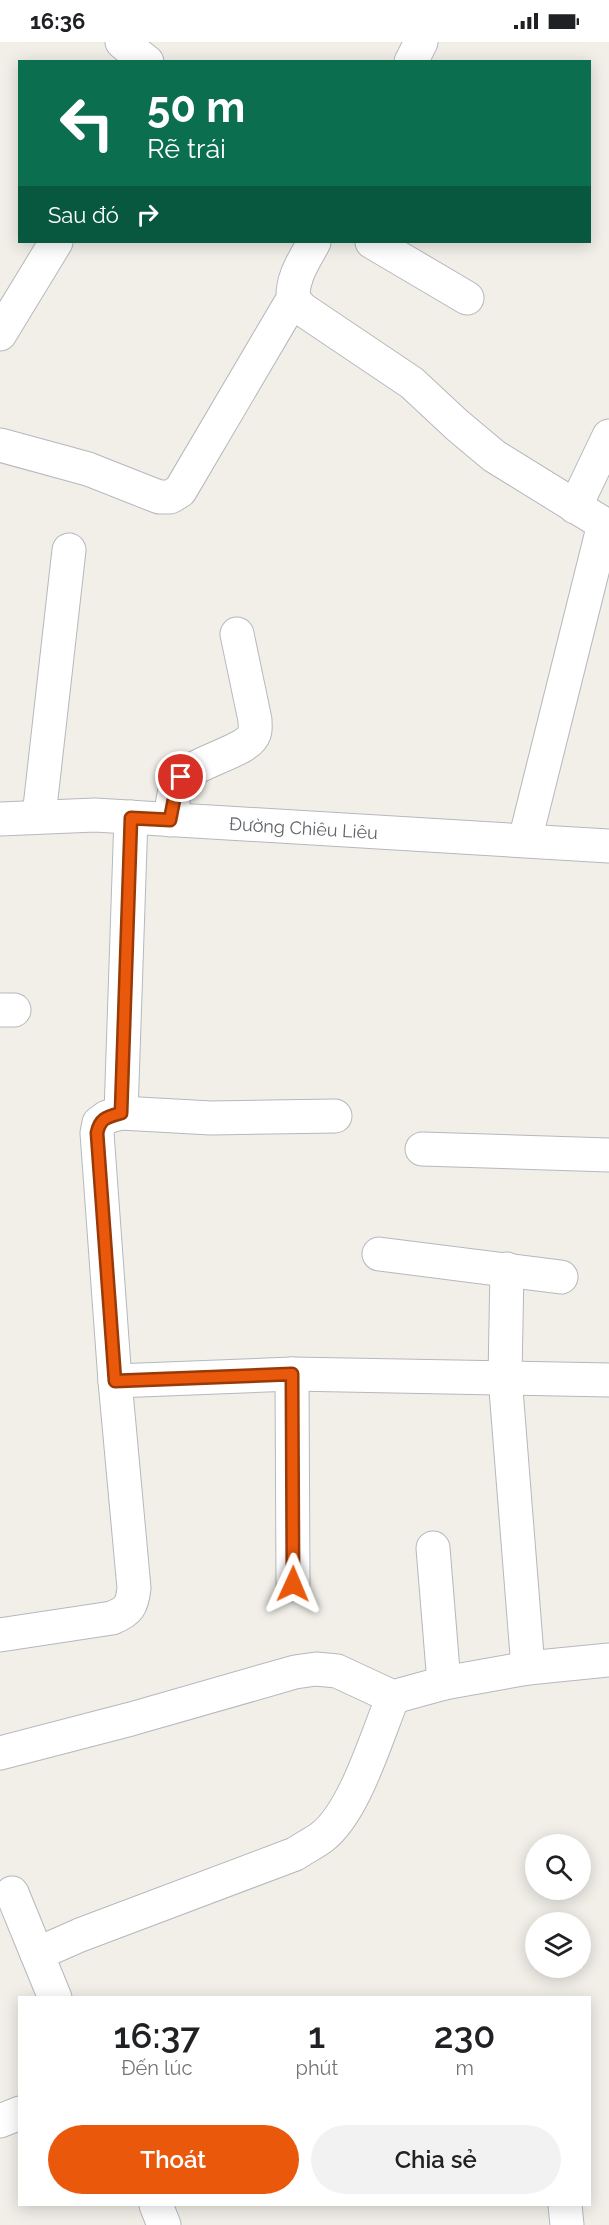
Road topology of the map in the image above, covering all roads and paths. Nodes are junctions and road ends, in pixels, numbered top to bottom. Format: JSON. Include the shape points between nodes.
{"nodes":[{"id":1,"x":122,"y":42,"type":"edge"},
{"id":2,"x":421,"y":42,"type":"edge"},
{"id":3,"x":144,"y":60,"type":"edge"},
{"id":4,"x":412,"y":60,"type":"edge"},
{"id":5,"x":55,"y":243,"type":"edge"},
{"id":6,"x":313,"y":243,"type":"edge"},
{"id":7,"x":374,"y":243,"type":"edge"},
{"id":8,"x":467,"y":298,"type":"dead end"},
{"id":9,"x":293,"y":299,"type":"junction"},
{"id":10,"x":0,"y":334,"type":"edge"},
{"id":11,"x":609,"y":436,"type":"edge"},
{"id":12,"x":0,"y":445,"type":"edge"},
{"id":13,"x":575,"y":507,"type":"junction"},
{"id":14,"x":607,"y":525,"type":"edge"},
{"id":15,"x":69,"y":550,"type":"dead end"},
{"id":16,"x":237,"y":634,"type":"dead end"},
{"id":17,"x":39,"y":816,"type":"junction"},
{"id":18,"x":131,"y":818,"type":"junction"},
{"id":19,"x":0,"y":819,"type":"edge"},
{"id":20,"x":170,"y":820,"type":"junction"},
{"id":21,"x":525,"y":840,"type":"junction"},
{"id":22,"x":609,"y":846,"type":"edge"},
{"id":23,"x":121,"y":1113,"type":"junction"},
{"id":24,"x":335,"y":1116,"type":"dead end"},
{"id":25,"x":422,"y":1149,"type":"dead end"},
{"id":26,"x":609,"y":1155,"type":"edge"},
{"id":27,"x":379,"y":1254,"type":"dead end"},
{"id":28,"x":507,"y":1269,"type":"junction"},
{"id":29,"x":561,"y":1277,"type":"dead end"},
{"id":30,"x":292,"y":1374,"type":"junction"},
{"id":31,"x":505,"y":1377,"type":"junction"},
{"id":32,"x":609,"y":1380,"type":"edge"},
{"id":33,"x":115,"y":1381,"type":"junction"},
{"id":34,"x":433,"y":1548,"type":"dead end"},
{"id":35,"x":293,"y":1584,"type":"dead end"},
{"id":36,"x":0,"y":1635,"type":"edge"},
{"id":37,"x":609,"y":1660,"type":"edge"},
{"id":38,"x":528,"y":1668,"type":"junction"},
{"id":39,"x":444,"y":1683,"type":"junction"},
{"id":40,"x":393,"y":1697,"type":"junction"},
{"id":41,"x":0,"y":1753,"type":"edge"},
{"id":42,"x":12,"y":1893,"type":"dead end"},
{"id":43,"x":37,"y":1954,"type":"junction"},
{"id":44,"x":54,"y":1996,"type":"edge"},
{"id":45,"x":18,"y":2114,"type":"edge"},
{"id":46,"x":0,"y":2121,"type":"edge"},
{"id":47,"x":156,"y":2206,"type":"edge"},
{"id":48,"x":565,"y":2206,"type":"edge"},
{"id":49,"x":164,"y":2225,"type":"edge"},
{"id":50,"x":567,"y":2225,"type":"edge"}],
"edges":[{"from":1,"to":3,"type":"street"},
{"from":2,"to":4,"type":"street"},
{"from":5,"to":10,"type":"street"},
{"from":6,"to":9,"type":"street","via":[[298,270]]},
{"from":7,"to":8,"type":"street"},
{"from":9,"to":12,"type":"street","via":[[180,491],[170,497],[159,497],[88,470]]},
{"from":9,"to":13,"type":"street","via":[[428,395],[494,456]]},
{"from":11,"to":13,"type":"street"},
{"from":13,"to":14,"type":"street"},
{"from":14,"to":21,"type":"street"},
{"from":15,"to":17,"type":"street"},
{"from":16,"to":20,"type":"street","via":[[255,733],[242,745],[181,777]]},
{"from":17,"to":18,"type":"street","name":"Đường Chiêu Liêu","via":[[95,814]]},
{"from":17,"to":19,"type":"street","name":"Đường Chiêu Liêu"},
{"from":18,"to":20,"type":"street","name":"Đường Chiêu Liêu"},
{"from":18,"to":23,"type":"street"},
{"from":20,"to":21,"type":"street","name":"Đường Chiêu Liêu"},
{"from":21,"to":22,"type":"street","name":"Đường Chiêu Liêu"},
{"from":23,"to":24,"type":"street","via":[[211,1118]]},
{"from":23,"to":33,"type":"street","via":[[99,1124],[97,1133]]},
{"from":25,"to":26,"type":"street"},
{"from":27,"to":28,"type":"street"},
{"from":28,"to":29,"type":"street"},
{"from":28,"to":31,"type":"street"},
{"from":30,"to":31,"type":"street"},
{"from":30,"to":33,"type":"street"},
{"from":30,"to":35,"type":"street"},
{"from":31,"to":32,"type":"street"},
{"from":31,"to":38,"type":"street"},
{"from":33,"to":36,"type":"street","via":[[133,1601],[125,1613],[112,1618]]},
{"from":34,"to":39,"type":"street"},
{"from":37,"to":38,"type":"street"},
{"from":38,"to":39,"type":"street"},
{"from":39,"to":40,"type":"street"},
{"from":40,"to":41,"type":"street","via":[[336,1671],[316,1669]]},
{"from":40,"to":43,"type":"street","via":[[344,1812],[324,1836],[295,1854]]},
{"from":42,"to":43,"type":"street"},
{"from":43,"to":44,"type":"street"},
{"from":45,"to":46,"type":"street"},
{"from":47,"to":49,"type":"street"},
{"from":48,"to":50,"type":"street"}]}
